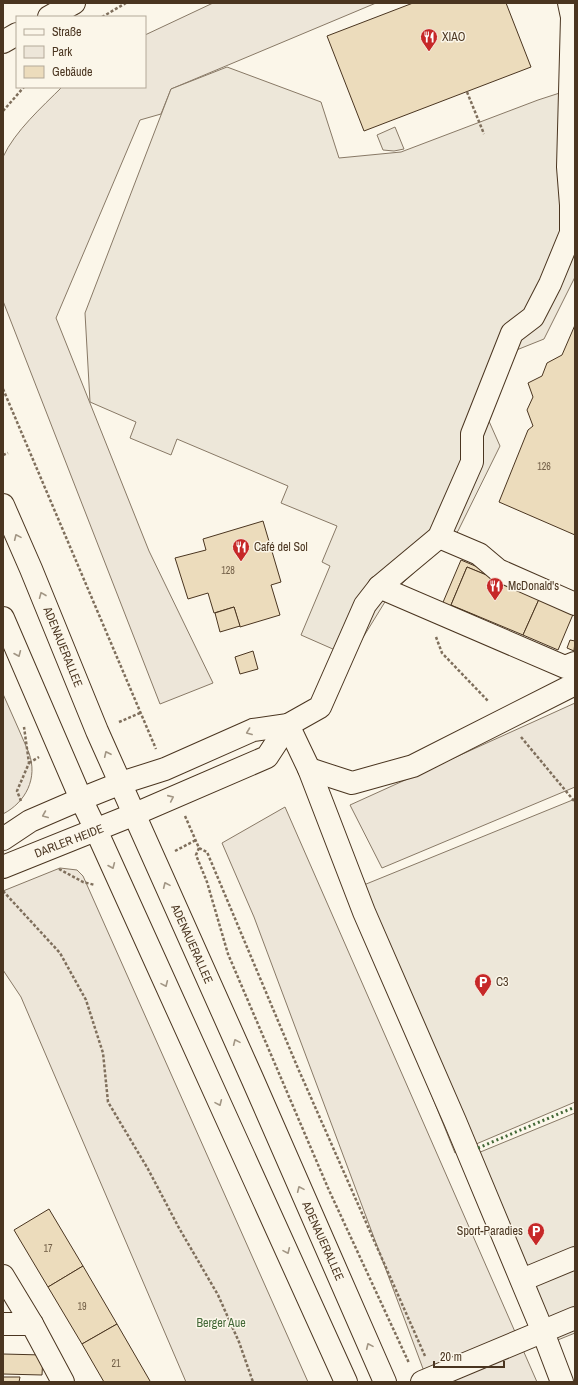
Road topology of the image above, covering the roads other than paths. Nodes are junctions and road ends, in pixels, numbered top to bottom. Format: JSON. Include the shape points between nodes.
{"nodes":[{"id":1,"x":74,"y":3,"type":"edge"},
{"id":2,"x":572,"y":12,"type":"edge"},
{"id":3,"x":50,"y":16,"type":"edge"},
{"id":4,"x":16,"y":35,"type":"edge"},
{"id":5,"x":3,"y":42,"type":"edge"},
{"id":6,"x":3,"y":505,"type":"edge"},
{"id":7,"x":438,"y":537,"type":"junction"},
{"id":8,"x":379,"y":587,"type":"junction"},
{"id":9,"x":575,"y":604,"type":"edge"},
{"id":10,"x":3,"y":618,"type":"edge"},
{"id":11,"x":575,"y":664,"type":"edge"},
{"id":12,"x":575,"y":684,"type":"edge"},
{"id":13,"x":288,"y":725,"type":"junction"},
{"id":14,"x":309,"y":769,"type":"junction"},
{"id":15,"x":121,"y":783,"type":"junction"},
{"id":16,"x":81,"y":799,"type":"junction"},
{"id":17,"x":135,"y":814,"type":"junction"},
{"id":18,"x":96,"y":830,"type":"junction"},
{"id":19,"x":3,"y":839,"type":"edge"},
{"id":20,"x":3,"y":867,"type":"edge"},
{"id":21,"x":575,"y":1258,"type":"edge"},
{"id":22,"x":3,"y":1276,"type":"edge"},
{"id":23,"x":522,"y":1280,"type":"junction"},
{"id":24,"x":575,"y":1318,"type":"edge"},
{"id":25,"x":3,"y":1324,"type":"edge"},
{"id":26,"x":32,"y":1324,"type":"junction"},
{"id":27,"x":543,"y":1332,"type":"junction"},
{"id":28,"x":422,"y":1375,"type":"edge"},
{"id":29,"x":63,"y":1382,"type":"edge"},
{"id":30,"x":346,"y":1382,"type":"edge"},
{"id":31,"x":385,"y":1382,"type":"edge"},
{"id":32,"x":562,"y":1382,"type":"edge"}],
"edges":[{"from":1,"to":3,"type":"main road"},
{"from":2,"to":7,"type":"main road","via":[[568,167],[571,233],[550,284],[532,316],[512,333],[472,434],[472,462]]},
{"from":4,"to":5,"type":"main road"},
{"from":15,"to":6,"type":"main road","name":"ADENAUERALLEE","one_way":true},
{"from":7,"to":8,"type":"main road"},
{"from":7,"to":9,"type":"main road","via":[[479,554],[498,570]]},
{"from":8,"to":11,"type":"main road","via":[[565,667]]},
{"from":8,"to":13,"type":"main road","via":[[365,605],[320,707]]},
{"from":10,"to":16,"type":"main road","one_way":true},
{"from":12,"to":14,"type":"main road","via":[[414,766],[352,783]]},
{"from":13,"to":14,"type":"main road"},
{"from":13,"to":15,"type":"main road","one_way":true,"via":[[253,730],[165,769]]},
{"from":17,"to":13,"type":"main road","name":"DARLER HEIDE","one_way":true,"via":[[267,757]]},
{"from":14,"to":23,"type":"main road","via":[[364,912]]},
{"from":15,"to":16,"type":"main road"},
{"from":15,"to":17,"type":"main road","name":"ADENAUERALLEE"},
{"from":16,"to":18,"type":"main road"},
{"from":16,"to":19,"type":"main road","one_way":true,"via":[[30,821]]},
{"from":17,"to":18,"type":"main road","name":"DARLER HEIDE"},
{"from":31,"to":17,"type":"main road","name":"ADENAUERALLEE","one_way":true},
{"from":18,"to":20,"type":"main road","name":"DARLER HEIDE"},
{"from":18,"to":30,"type":"main road","one_way":true},
{"from":21,"to":23,"type":"main road"},
{"from":22,"to":26,"type":"main road"},
{"from":23,"to":27,"type":"main road"},
{"from":24,"to":27,"type":"main road"},
{"from":25,"to":26,"type":"main road"},
{"from":26,"to":29,"type":"main road"},
{"from":27,"to":28,"type":"main road"},
{"from":27,"to":32,"type":"main road"}]}
